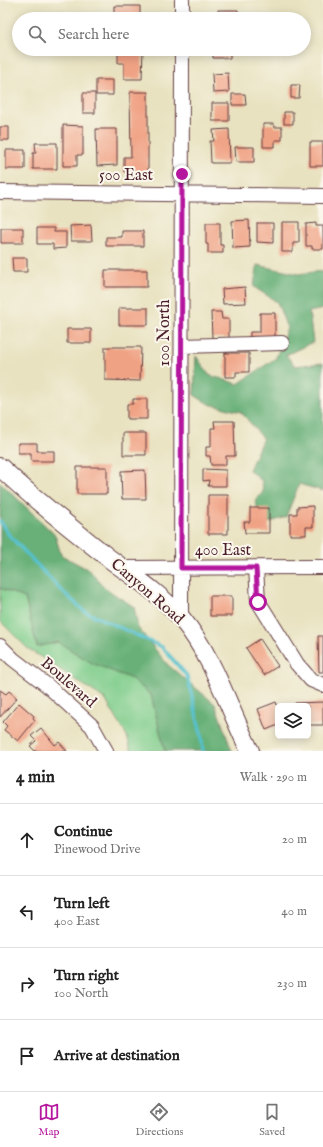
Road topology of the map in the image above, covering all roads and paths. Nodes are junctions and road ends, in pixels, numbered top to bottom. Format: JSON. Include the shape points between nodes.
{"nodes":[{"id":1,"x":182,"y":0,"type":"edge"},
{"id":2,"x":182,"y":12,"type":"edge"},
{"id":3,"x":182,"y":56,"type":"edge"},
{"id":4,"x":0,"y":192,"type":"edge"},
{"id":5,"x":181,"y":194,"type":"junction"},
{"id":6,"x":323,"y":196,"type":"edge"},
{"id":7,"x":282,"y":343,"type":"dead end"},
{"id":8,"x":182,"y":346,"type":"junction"},
{"id":9,"x":0,"y":467,"type":"edge"},
{"id":10,"x":323,"y":567,"type":"edge"},
{"id":11,"x":122,"y":568,"type":"junction"},
{"id":12,"x":181,"y":568,"type":"junction"},
{"id":13,"x":256,"y":568,"type":"junction"},
{"id":14,"x":181,"y":618,"type":"junction"},
{"id":15,"x":0,"y":646,"type":"edge"},
{"id":16,"x":323,"y":685,"type":"edge"},
{"id":17,"x":106,"y":751,"type":"edge"},
{"id":18,"x":250,"y":751,"type":"edge"}],
"edges":[{"from":1,"to":2,"type":"street"},
{"from":3,"to":5,"type":"street","name":"100 North"},
{"from":4,"to":5,"type":"street","name":"500 East"},
{"from":5,"to":6,"type":"street","name":"500 East"},
{"from":5,"to":8,"type":"street","name":"100 North"},
{"from":7,"to":8,"type":"street"},
{"from":8,"to":12,"type":"street","name":"100 North"},
{"from":9,"to":11,"type":"main road","name":"Canyon Road","via":[[30,495]]},
{"from":10,"to":13,"type":"street","name":"400 East"},
{"from":11,"to":12,"type":"street","name":"400 East"},
{"from":11,"to":14,"type":"main road","name":"Canyon Road"},
{"from":12,"to":13,"type":"street","name":"400 East"},
{"from":12,"to":14,"type":"street","name":"100 North"},
{"from":13,"to":16,"type":"street","via":[[258,602],[297,664],[311,680]]},
{"from":14,"to":18,"type":"main road","name":"Canyon Road","via":[[209,660]]},
{"from":15,"to":17,"type":"street","name":"Boulevard","via":[[92,726]]}]}
